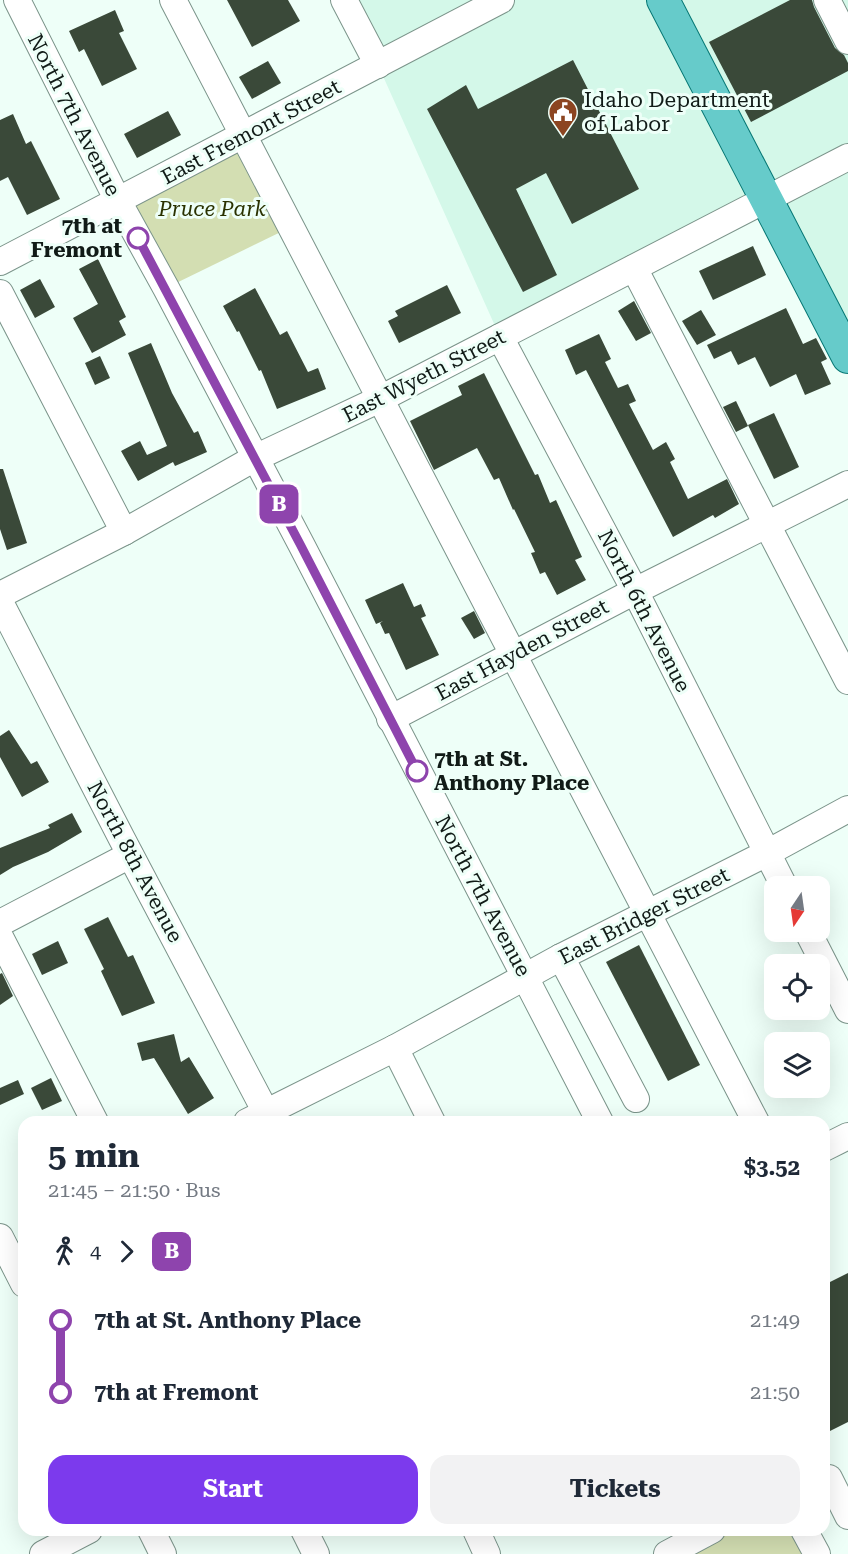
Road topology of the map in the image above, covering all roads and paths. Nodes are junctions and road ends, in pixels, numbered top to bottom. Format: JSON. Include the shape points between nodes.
{"nodes":[{"id":1,"x":17,"y":0,"type":"edge"},
{"id":2,"x":173,"y":0,"type":"edge"},
{"id":3,"x":344,"y":0,"type":"edge"},
{"id":4,"x":501,"y":0,"type":"edge"},
{"id":5,"x":663,"y":0,"type":"edge"},
{"id":6,"x":827,"y":0,"type":"edge"},
{"id":7,"x":848,"y":41,"type":"edge"},
{"id":8,"x":378,"y":65,"type":"junction"},
{"id":9,"x":243,"y":135,"type":"junction"},
{"id":10,"x":848,"y":157,"type":"edge"},
{"id":11,"x":766,"y":199,"type":"junction"},
{"id":12,"x":118,"y":201,"type":"junction"},
{"id":13,"x":0,"y":262,"type":"edge"},
{"id":14,"x":634,"y":268,"type":"junction"},
{"id":15,"x":0,"y":293,"type":"edge"},
{"id":16,"x":500,"y":337,"type":"junction"},
{"id":17,"x":848,"y":357,"type":"edge"},
{"id":18,"x":380,"y":399,"type":"junction"},
{"id":19,"x":255,"y":458,"type":"junction"},
{"id":20,"x":848,"y":484,"type":"edge"},
{"id":21,"x":767,"y":525,"type":"junction"},
{"id":22,"x":124,"y":532,"type":"junction"},
{"id":23,"x":635,"y":591,"type":"junction"},
{"id":24,"x":0,"y":595,"type":"edge"},
{"id":25,"x":0,"y":602,"type":"edge"},
{"id":26,"x":513,"y":654,"type":"junction"},
{"id":27,"x":848,"y":681,"type":"edge"},
{"id":28,"x":390,"y":719,"type":"junction"},
{"id":29,"x":848,"y":809,"type":"edge"},
{"id":30,"x":767,"y":854,"type":"junction"},
{"id":31,"x":130,"y":855,"type":"junction"},
{"id":32,"x":779,"y":876,"type":"edge"},
{"id":33,"x":647,"y":913,"type":"junction"},
{"id":34,"x":0,"y":923,"type":"edge"},
{"id":35,"x":0,"y":937,"type":"edge"},
{"id":36,"x":812,"y":942,"type":"edge"},
{"id":37,"x":561,"y":957,"type":"junction"},
{"id":38,"x":525,"y":976,"type":"junction"},
{"id":39,"x":848,"y":1010,"type":"edge"},
{"id":40,"x":395,"y":1048,"type":"junction"},
{"id":41,"x":636,"y":1098,"type":"dead end"},
{"id":42,"x":92,"y":1116,"type":"edge"},
{"id":43,"x":260,"y":1116,"type":"edge"},
{"id":44,"x":268,"y":1116,"type":"edge"},
{"id":45,"x":429,"y":1116,"type":"edge"},
{"id":46,"x":597,"y":1116,"type":"edge"},
{"id":47,"x":753,"y":1116,"type":"edge"},
{"id":48,"x":848,"y":1136,"type":"edge"},
{"id":49,"x":830,"y":1145,"type":"edge"},
{"id":50,"x":7,"y":1241,"type":"edge"},
{"id":51,"x":18,"y":1269,"type":"edge"},
{"id":52,"x":833,"y":1478,"type":"edge"},
{"id":53,"x":848,"y":1516,"type":"edge"},
{"id":54,"x":78,"y":1536,"type":"edge"},
{"id":55,"x":154,"y":1536,"type":"edge"},
{"id":56,"x":307,"y":1536,"type":"edge"},
{"id":57,"x":479,"y":1536,"type":"edge"},
{"id":58,"x":701,"y":1536,"type":"edge"},
{"id":59,"x":807,"y":1536,"type":"edge"},
{"id":60,"x":43,"y":1554,"type":"edge"},
{"id":61,"x":163,"y":1554,"type":"edge"},
{"id":62,"x":316,"y":1554,"type":"edge"},
{"id":63,"x":488,"y":1554,"type":"edge"},
{"id":64,"x":667,"y":1554,"type":"edge"},
{"id":65,"x":817,"y":1554,"type":"edge"}],
"edges":[{"from":1,"to":12,"type":"street","name":"North 7th Avenue"},
{"from":2,"to":9,"type":"street"},
{"from":3,"to":8,"type":"street"},
{"from":4,"to":8,"type":"street","name":"East Fremont Street"},
{"from":5,"to":11,"type":"main road"},
{"from":6,"to":7,"type":"street"},
{"from":8,"to":9,"type":"street","name":"East Fremont Street"},
{"from":9,"to":12,"type":"street","name":"East Fremont Street"},
{"from":9,"to":18,"type":"street"},
{"from":10,"to":11,"type":"street","name":"East Wyeth Street"},
{"from":11,"to":14,"type":"street","name":"East Wyeth Street"},
{"from":11,"to":17,"type":"main road"},
{"from":12,"to":13,"type":"street","name":"East Fremont Street"},
{"from":12,"to":19,"type":"street","name":"North 7th Avenue"},
{"from":14,"to":16,"type":"street","name":"East Wyeth Street"},
{"from":14,"to":21,"type":"street"},
{"from":15,"to":22,"type":"street"},
{"from":16,"to":18,"type":"street","name":"East Wyeth Street"},
{"from":16,"to":23,"type":"street","name":"North 6th Avenue"},
{"from":18,"to":19,"type":"street","name":"East Wyeth Street"},
{"from":18,"to":26,"type":"street"},
{"from":19,"to":22,"type":"street","name":"East Wyeth Street"},
{"from":19,"to":28,"type":"street","name":"North 7th Avenue"},
{"from":20,"to":21,"type":"street","name":"East Hayden Street"},
{"from":21,"to":23,"type":"street","name":"East Hayden Street"},
{"from":21,"to":27,"type":"street"},
{"from":22,"to":24,"type":"street","name":"East Wyeth Street"},
{"from":23,"to":26,"type":"street","name":"East Hayden Street"},
{"from":23,"to":30,"type":"street","name":"North 6th Avenue"},
{"from":25,"to":31,"type":"street","name":"North 8th Avenue"},
{"from":26,"to":28,"type":"street","name":"East Hayden Street"},
{"from":26,"to":33,"type":"street"},
{"from":28,"to":38,"type":"street","name":"North 7th Avenue"},
{"from":29,"to":30,"type":"street","name":"East Bridger Street"},
{"from":30,"to":32,"type":"street","name":"North 6th Avenue"},
{"from":30,"to":33,"type":"street","name":"East Bridger Street"},
{"from":31,"to":34,"type":"street"},
{"from":31,"to":43,"type":"street","name":"North 8th Avenue"},
{"from":33,"to":37,"type":"street","name":"East Bridger Street"},
{"from":33,"to":47,"type":"street"},
{"from":35,"to":42,"type":"street"},
{"from":36,"to":39,"type":"street"},
{"from":37,"to":38,"type":"street","name":"East Bridger Street"},
{"from":37,"to":41,"type":"street"},
{"from":38,"to":40,"type":"street","name":"East Bridger Street"},
{"from":38,"to":46,"type":"street","name":"North 7th Avenue"},
{"from":40,"to":44,"type":"street","name":"East Bridger Street"},
{"from":40,"to":45,"type":"street"},
{"from":48,"to":49,"type":"street"},
{"from":50,"to":51,"type":"street"},
{"from":52,"to":53,"type":"street"},
{"from":54,"to":60,"type":"street"},
{"from":55,"to":61,"type":"street"},
{"from":56,"to":62,"type":"street"},
{"from":57,"to":63,"type":"street"},
{"from":58,"to":64,"type":"street"},
{"from":59,"to":65,"type":"street"}]}
